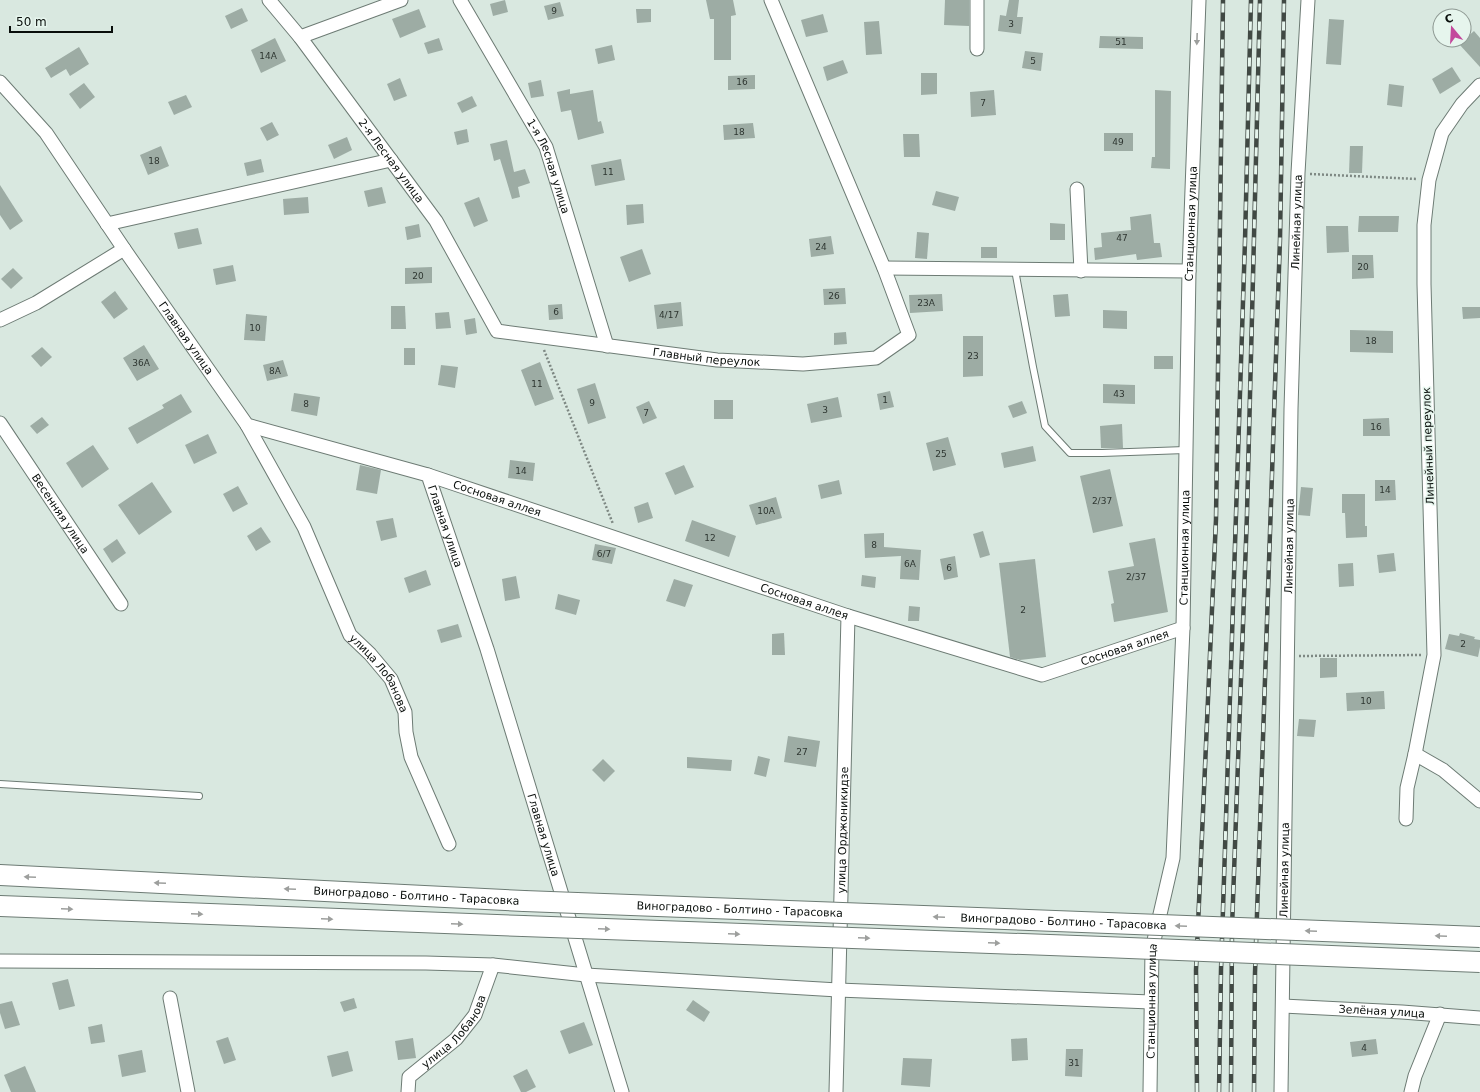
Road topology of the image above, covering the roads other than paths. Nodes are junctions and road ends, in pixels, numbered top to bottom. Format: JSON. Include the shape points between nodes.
{"nodes":[{"id":1,"x":269,"y":0,"type":"edge"},
{"id":2,"x":401,"y":0,"type":"edge"},
{"id":3,"x":460,"y":0,"type":"edge"},
{"id":4,"x":771,"y":0,"type":"edge"},
{"id":5,"x":978,"y":0,"type":"edge"},
{"id":6,"x":1199,"y":0,"type":"edge"},
{"id":7,"x":1308,"y":0,"type":"edge"},
{"id":8,"x":300,"y":37,"type":"junction"},
{"id":9,"x":977,"y":49,"type":"dead end"},
{"id":10,"x":0,"y":82,"type":"edge"},
{"id":11,"x":1480,"y":85,"type":"edge"},
{"id":12,"x":391,"y":160,"type":"junction"},
{"id":13,"x":1077,"y":189,"type":"dead end"},
{"id":14,"x":107,"y":224,"type":"junction"},
{"id":15,"x":124,"y":249,"type":"junction"},
{"id":16,"x":884,"y":268,"type":"junction"},
{"id":17,"x":1015,"y":270,"type":"junction"},
{"id":18,"x":1081,"y":271,"type":"junction"},
{"id":19,"x":1189,"y":271,"type":"junction"},
{"id":20,"x":0,"y":320,"type":"edge"},
{"id":21,"x":497,"y":331,"type":"joint"},
{"id":22,"x":607,"y":346,"type":"junction"},
{"id":23,"x":0,"y":422,"type":"edge"},
{"id":24,"x":247,"y":425,"type":"junction"},
{"id":25,"x":1185,"y":450,"type":"junction"},
{"id":26,"x":428,"y":475,"type":"junction"},
{"id":27,"x":121,"y":604,"type":"dead end"},
{"id":28,"x":848,"y":616,"type":"junction"},
{"id":29,"x":1183,"y":628,"type":"junction"},
{"id":30,"x":1415,"y":754,"type":"junction"},
{"id":31,"x":0,"y":784,"type":"edge"},
{"id":32,"x":199,"y":796,"type":"dead end"},
{"id":33,"x":1480,"y":802,"type":"edge"},
{"id":34,"x":1406,"y":819,"type":"dead end"},
{"id":35,"x":449,"y":844,"type":"dead end"},
{"id":36,"x":0,"y":875,"type":"edge"},
{"id":37,"x":0,"y":906,"type":"edge"},
{"id":38,"x":1480,"y":937,"type":"edge"},
{"id":39,"x":0,"y":961,"type":"edge"},
{"id":40,"x":1480,"y":962,"type":"edge"},
{"id":41,"x":493,"y":965,"type":"junction"},
{"id":42,"x":586,"y":975,"type":"junction"},
{"id":43,"x":838,"y":990,"type":"junction"},
{"id":44,"x":170,"y":998,"type":"dead end"},
{"id":45,"x":1151,"y":1002,"type":"junction"},
{"id":46,"x":1283,"y":1006,"type":"junction"},
{"id":47,"x":1440,"y":1014,"type":"junction"},
{"id":48,"x":1480,"y":1018,"type":"edge"},
{"id":49,"x":188,"y":1092,"type":"edge"},
{"id":50,"x":408,"y":1092,"type":"edge"},
{"id":51,"x":622,"y":1092,"type":"edge"},
{"id":52,"x":836,"y":1092,"type":"edge"},
{"id":53,"x":1150,"y":1092,"type":"edge"},
{"id":54,"x":1281,"y":1092,"type":"edge"},
{"id":55,"x":1411,"y":1092,"type":"edge"}],
"edges":[{"from":1,"to":8,"type":"street","name":"2-я Лесная улица"},
{"from":2,"to":8,"type":"street"},
{"from":3,"to":22,"type":"street","name":"1-я Лесная улица","via":[[546,147]]},
{"from":4,"to":16,"type":"street"},
{"from":5,"to":9,"type":"street"},
{"from":6,"to":19,"type":"street","name":"Станционная улица","one_way":true},
{"from":7,"to":46,"type":"street","name":"Линейная улица","via":[[1298,173],[1291,417]]},
{"from":8,"to":12,"type":"street","name":"2-я Лесная улица"},
{"from":10,"to":14,"type":"street","name":"Главная улица","via":[[46,133]]},
{"from":11,"to":30,"type":"street","name":"Линейный переулок","via":[[1462,104],[1442,133],[1429,180],[1424,225],[1434,655]]},
{"from":12,"to":14,"type":"street"},
{"from":12,"to":21,"type":"street","name":"2-я Лесная улица","via":[[436,221]]},
{"from":13,"to":18,"type":"street"},
{"from":14,"to":15,"type":"street","name":"Главная улица"},
{"from":15,"to":20,"type":"street","via":[[36,303]]},
{"from":15,"to":24,"type":"street","name":"Главная улица"},
{"from":16,"to":17,"type":"street"},
{"from":16,"to":22,"type":"street","name":"Главный переулок","via":[[909,335],[876,358],[803,364],[717,360]]},
{"from":17,"to":18,"type":"street"},
{"from":17,"to":25,"type":"lane","via":[[1045,426],[1070,453]]},
{"from":18,"to":19,"type":"street"},
{"from":19,"to":25,"type":"street","name":"Станционная улица"},
{"from":21,"to":22,"type":"street","name":"Главный переулок"},
{"from":23,"to":27,"type":"street","name":"Весенняя улица"},
{"from":24,"to":26,"type":"street","name":"Главная улица"},
{"from":24,"to":35,"type":"street","name":"улица Лобанова","via":[[304,527],[350,635],[391,679],[405,712],[411,757]]},
{"from":25,"to":29,"type":"street","name":"Станционная улица"},
{"from":26,"to":28,"type":"street","name":"Сосновая аллея"},
{"from":26,"to":42,"type":"street","name":"Главная улица","via":[[487,649]]},
{"from":28,"to":29,"type":"street","name":"Сосновая аллея","via":[[1042,675]]},
{"from":28,"to":43,"type":"street","name":"улица Орджоникидзе"},
{"from":29,"to":45,"type":"street","name":"Станционная улица","via":[[1173,858],[1152,949]]},
{"from":30,"to":33,"type":"street","via":[[1443,770]]},
{"from":30,"to":34,"type":"street","name":"Линейный переулок","via":[[1407,788]]},
{"from":31,"to":32,"type":"lane"},
{"from":38,"to":36,"type":"main road","name":"Виноградово - Болтино - Тарасовка","one_way":true,"bridge":true,"via":[[524,901]]},
{"from":37,"to":40,"type":"main road","name":"Виноградово - Болтино - Тарасовка","one_way":true,"bridge":true},
{"from":39,"to":41,"type":"street"},
{"from":41,"to":42,"type":"street"},
{"from":41,"to":50,"type":"street","name":"улица Лобанова","via":[[476,1015],[456,1039],[409,1077]]},
{"from":42,"to":43,"type":"street"},
{"from":42,"to":51,"type":"street","name":"Главная улица"},
{"from":43,"to":45,"type":"street"},
{"from":43,"to":52,"type":"street","name":"улица Орджоникидзе"},
{"from":44,"to":49,"type":"street"},
{"from":45,"to":53,"type":"street","name":"Станционная улица"},
{"from":46,"to":47,"type":"street","name":"Зелёная улица"},
{"from":46,"to":54,"type":"street","name":"Линейная улица"},
{"from":47,"to":48,"type":"street","name":"Зелёная улица"},
{"from":47,"to":55,"type":"street"}]}
